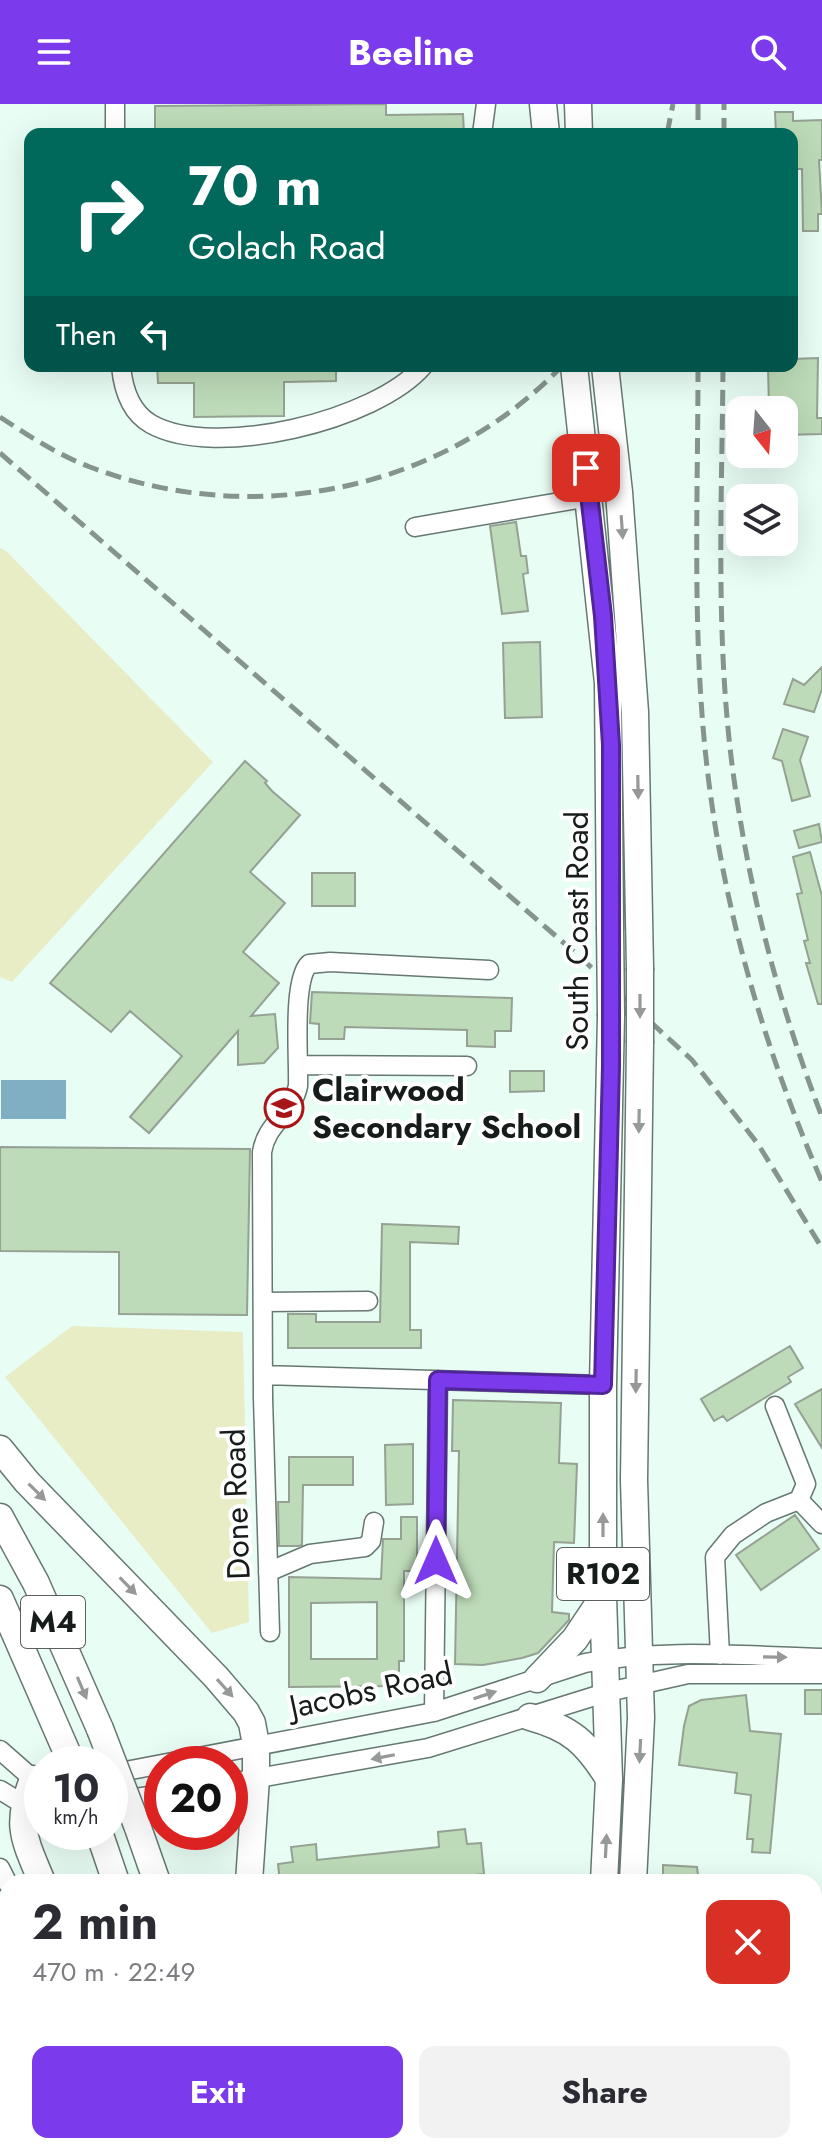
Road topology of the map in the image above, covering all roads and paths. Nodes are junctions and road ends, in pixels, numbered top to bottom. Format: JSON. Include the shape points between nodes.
{"nodes":[{"id":1,"x":115,"y":104,"type":"edge"},
{"id":2,"x":486,"y":104,"type":"edge"},
{"id":3,"x":543,"y":104,"type":"edge"},
{"id":4,"x":578,"y":104,"type":"edge"},
{"id":5,"x":115,"y":128,"type":"edge"},
{"id":6,"x":483,"y":128,"type":"edge"},
{"id":7,"x":545,"y":128,"type":"edge"},
{"id":8,"x":579,"y":128,"type":"edge"},
{"id":9,"x":122,"y":372,"type":"edge"},
{"id":10,"x":417,"y":372,"type":"edge"},
{"id":11,"x":606,"y":372,"type":"edge"},
{"id":12,"x":575,"y":373,"type":"edge"},
{"id":13,"x":589,"y":497,"type":"junction"},
{"id":14,"x":415,"y":527,"type":"dead end"},
{"id":15,"x":489,"y":970,"type":"dead end"},
{"id":16,"x":299,"y":1065,"type":"junction"},
{"id":17,"x":467,"y":1066,"type":"dead end"},
{"id":18,"x":368,"y":1301,"type":"dead end"},
{"id":19,"x":263,"y":1302,"type":"junction"},
{"id":20,"x":263,"y":1375,"type":"junction"},
{"id":21,"x":438,"y":1380,"type":"junction"},
{"id":22,"x":603,"y":1385,"type":"junction"},
{"id":23,"x":775,"y":1406,"type":"dead end"},
{"id":24,"x":0,"y":1449,"type":"edge"},
{"id":25,"x":799,"y":1500,"type":"junction"},
{"id":26,"x":0,"y":1517,"type":"edge"},
{"id":27,"x":374,"y":1522,"type":"dead end"},
{"id":28,"x":822,"y":1524,"type":"edge"},
{"id":29,"x":268,"y":1572,"type":"junction"},
{"id":30,"x":603,"y":1597,"type":"junction"},
{"id":31,"x":0,"y":1599,"type":"edge"},
{"id":32,"x":270,"y":1632,"type":"dead end"},
{"id":33,"x":720,"y":1655,"type":"junction"},
{"id":34,"x":641,"y":1656,"type":"junction"},
{"id":35,"x":822,"y":1658,"type":"edge"},
{"id":36,"x":606,"y":1659,"type":"junction"},
{"id":37,"x":822,"y":1674,"type":"edge"},
{"id":38,"x":537,"y":1679,"type":"junction"},
{"id":39,"x":641,"y":1683,"type":"junction"},
{"id":40,"x":608,"y":1692,"type":"junction"},
{"id":41,"x":434,"y":1712,"type":"junction"},
{"id":42,"x":530,"y":1717,"type":"junction"},
{"id":43,"x":256,"y":1745,"type":"junction"},
{"id":44,"x":65,"y":1746,"type":"edge"},
{"id":45,"x":0,"y":1750,"type":"edge"},
{"id":46,"x":24,"y":1769,"type":"edge"},
{"id":47,"x":128,"y":1770,"type":"edge"},
{"id":48,"x":256,"y":1778,"type":"junction"},
{"id":49,"x":609,"y":1779,"type":"junction"},
{"id":50,"x":248,"y":1780,"type":"edge"},
{"id":51,"x":0,"y":1790,"type":"edge"},
{"id":52,"x":24,"y":1802,"type":"edge"},
{"id":53,"x":30,"y":1850,"type":"edge"},
{"id":54,"x":105,"y":1850,"type":"edge"},
{"id":55,"x":39,"y":1874,"type":"edge"},
{"id":56,"x":113,"y":1874,"type":"edge"},
{"id":57,"x":154,"y":1874,"type":"edge"},
{"id":58,"x":250,"y":1874,"type":"edge"},
{"id":59,"x":604,"y":1874,"type":"edge"},
{"id":60,"x":633,"y":1874,"type":"edge"}],
"edges":[{"from":1,"to":5,"type":"street"},
{"from":2,"to":6,"type":"street"},
{"from":3,"to":7,"type":"highway"},
{"from":4,"to":8,"type":"highway"},
{"from":9,"to":10,"type":"street","via":[[126,393],[151,424],[208,437],[260,435],[332,419],[403,386]]},
{"from":11,"to":34,"type":"highway","name":"South Coast Road","number":"R102","one_way":true,"bridge":true,"via":[[635,712],[640,1043],[634,1480]]},
{"from":12,"to":13,"type":"highway","name":"South Coast Road","number":"R102"},
{"from":13,"to":14,"type":"street"},
{"from":13,"to":22,"type":"highway","name":"South Coast Road","number":"R102","bridge":true,"via":[[611,759]]},
{"from":15,"to":16,"type":"street","name":"Done Road","via":[[309,964],[301,978]]},
{"from":16,"to":17,"type":"street"},
{"from":16,"to":19,"type":"street","name":"Done Road","via":[[295,1100],[264,1140]]},
{"from":18,"to":19,"type":"street"},
{"from":19,"to":20,"type":"street","name":"Done Road"},
{"from":20,"to":21,"type":"street"},
{"from":20,"to":29,"type":"street","name":"Done Road"},
{"from":21,"to":22,"type":"street"},
{"from":21,"to":41,"type":"street"},
{"from":30,"to":22,"type":"highway","name":"South Coast Road","number":"R102","one_way":true},
{"from":23,"to":25,"type":"street","via":[[806,1484]]},
{"from":24,"to":43,"type":"highway","one_way":true,"via":[[231,1694],[252,1723]]},
{"from":25,"to":28,"type":"street"},
{"from":25,"to":33,"type":"street","via":[[733,1535],[715,1557]]},
{"from":26,"to":57,"type":"highway","number":"M4","one_way":true,"bridge":true,"via":[[36,1583],[100,1729]]},
{"from":27,"to":29,"type":"street","via":[[365,1547],[310,1554]]},
{"from":29,"to":32,"type":"street","name":"Done Road"},
{"from":30,"to":36,"type":"highway","name":"South Coast Road","number":"R102"},
{"from":30,"to":38,"type":"highway","via":[[575,1639]]},
{"from":31,"to":44,"type":"highway","number":"M4"},
{"from":33,"to":34,"type":"street","name":"Jacobs Road"},
{"from":33,"to":35,"type":"street","name":"Jacobs Road","one_way":true},
{"from":34,"to":36,"type":"street","name":"Jacobs Road"},
{"from":34,"to":39,"type":"highway","name":"South Coast Road","number":"R102"},
{"from":36,"to":38,"type":"street","name":"Jacobs Road"},
{"from":36,"to":40,"type":"highway","name":"South Coast Road","number":"R102"},
{"from":37,"to":39,"type":"street","name":"Jacobs Road","via":[[713,1672]]},
{"from":41,"to":38,"type":"street","name":"Jacobs Road","one_way":true},
{"from":39,"to":40,"type":"street","name":"Jacobs Road"},
{"from":39,"to":60,"type":"highway","name":"South Coast Road","number":"R102","one_way":true},
{"from":40,"to":42,"type":"street","name":"Jacobs Road"},
{"from":40,"to":49,"type":"highway","name":"South Coast Road","number":"R102"},
{"from":41,"to":43,"type":"street","name":"Jacobs Road"},
{"from":42,"to":48,"type":"street","name":"Jacobs Road","one_way":true,"via":[[428,1748]]},
{"from":42,"to":49,"type":"highway","via":[[575,1736]]},
{"from":43,"to":47,"type":"street","name":"Jacobs Road"},
{"from":43,"to":48,"type":"highway"},
{"from":45,"to":46,"type":"street"},
{"from":48,"to":50,"type":"street","name":"Jacobs Road"},
{"from":48,"to":58,"type":"highway"},
{"from":59,"to":49,"type":"highway","name":"South Coast Road","number":"R102","one_way":true},
{"from":51,"to":52,"type":"street"},
{"from":53,"to":55,"type":"highway"},
{"from":54,"to":56,"type":"highway"}]}
